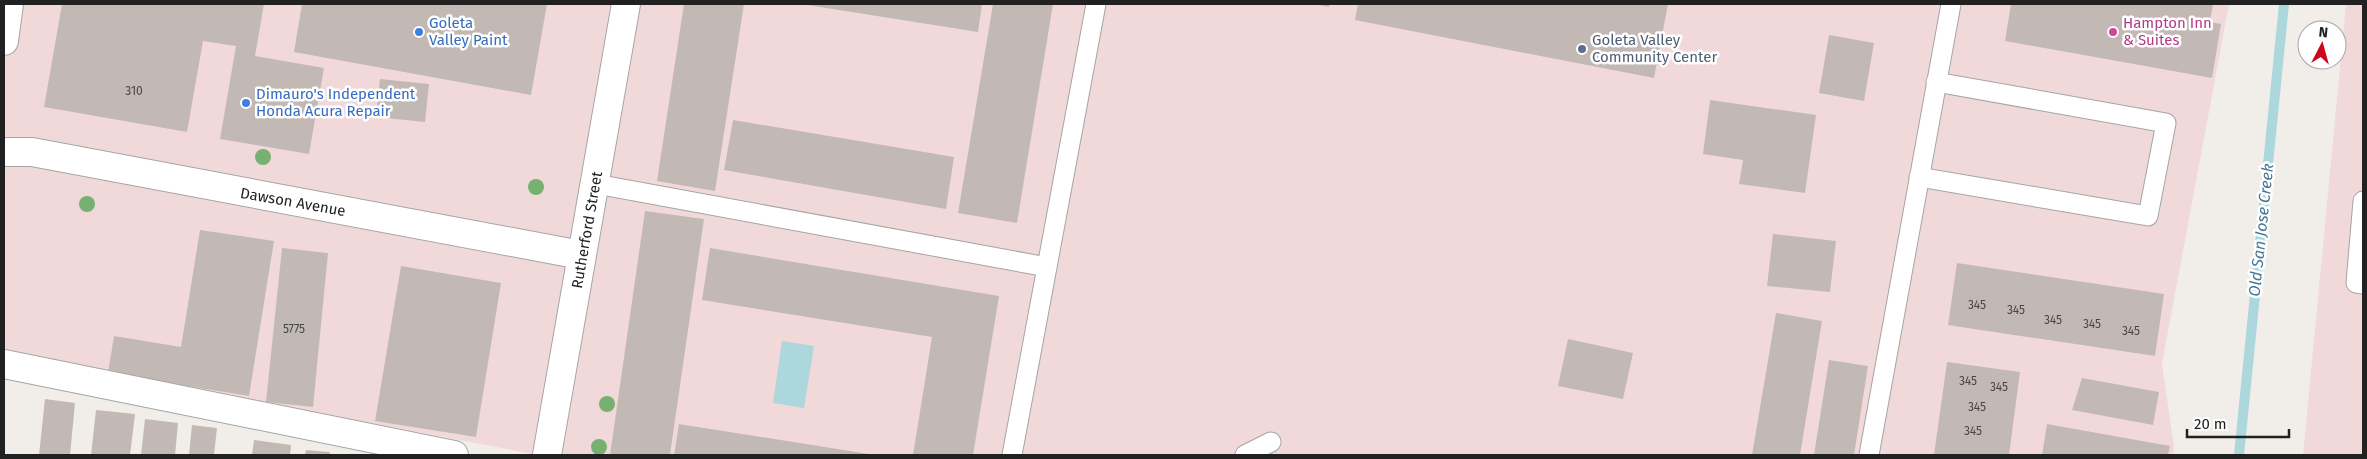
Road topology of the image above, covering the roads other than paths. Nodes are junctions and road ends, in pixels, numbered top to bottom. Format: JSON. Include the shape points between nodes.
{"nodes":[{"id":1,"x":9,"y":4,"type":"edge"},
{"id":2,"x":626,"y":4,"type":"edge"},
{"id":3,"x":1096,"y":4,"type":"edge"},
{"id":4,"x":1951,"y":4,"type":"edge"},
{"id":5,"x":4,"y":41,"type":"edge"},
{"id":6,"x":1936,"y":82,"type":"junction"},
{"id":7,"x":4,"y":152,"type":"edge"},
{"id":8,"x":1919,"y":177,"type":"junction"},
{"id":9,"x":596,"y":184,"type":"junction"},
{"id":10,"x":2363,"y":201,"type":"edge"},
{"id":11,"x":581,"y":255,"type":"junction"},
{"id":12,"x":1047,"y":267,"type":"junction"},
{"id":13,"x":2363,"y":284,"type":"edge"},
{"id":14,"x":4,"y":364,"type":"edge"},
{"id":15,"x":1271,"y":442,"type":"dead end"},
{"id":16,"x":454,"y":455,"type":"edge"},
{"id":17,"x":547,"y":455,"type":"edge"},
{"id":18,"x":1012,"y":455,"type":"edge"},
{"id":19,"x":1245,"y":455,"type":"edge"},
{"id":20,"x":1869,"y":455,"type":"edge"}],
"edges":[{"from":1,"to":5,"type":"street"},
{"from":2,"to":9,"type":"street","name":"Rutherford Street"},
{"from":3,"to":12,"type":"lane"},
{"from":4,"to":6,"type":"lane"},
{"from":6,"to":8,"type":"lane"},
{"from":6,"to":8,"type":"lane","via":[[2166,123],[2148,216]]},
{"from":7,"to":11,"type":"street","name":"Dawson Avenue","via":[[32,152]]},
{"from":8,"to":20,"type":"lane"},
{"from":9,"to":11,"type":"street","name":"Rutherford Street"},
{"from":9,"to":12,"type":"lane"},
{"from":10,"to":13,"type":"lane","via":[[2356,284]]},
{"from":11,"to":17,"type":"street","name":"Rutherford Street"},
{"from":12,"to":18,"type":"lane"},
{"from":14,"to":16,"type":"street"},
{"from":15,"to":19,"type":"lane"}]}
